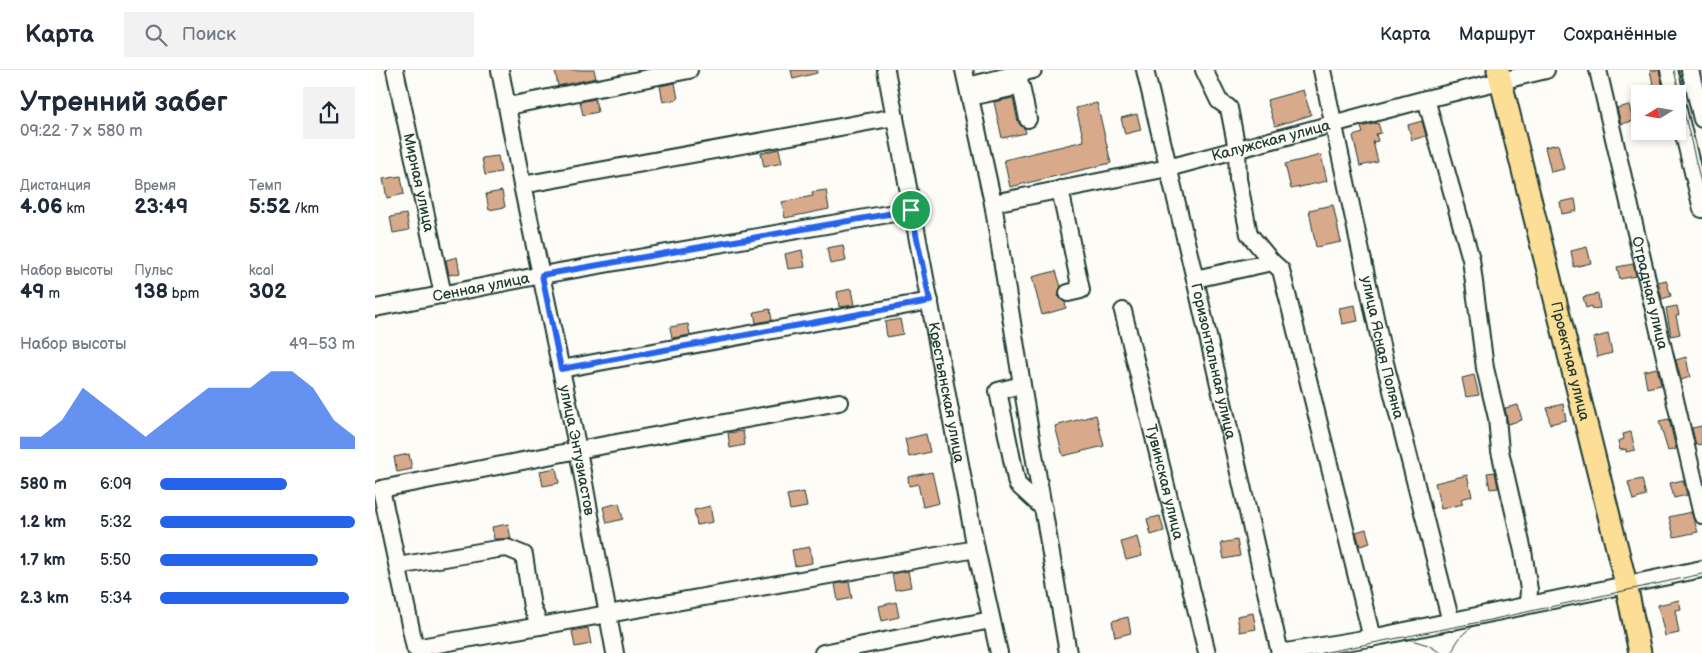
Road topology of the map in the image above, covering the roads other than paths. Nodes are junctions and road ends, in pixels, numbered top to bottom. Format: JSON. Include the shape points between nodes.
{"nodes":[{"id":1,"x":395,"y":70,"type":"edge"},
{"id":2,"x":500,"y":70,"type":"edge"},
{"id":3,"x":689,"y":70,"type":"edge"},
{"id":4,"x":886,"y":70,"type":"edge"},
{"id":5,"x":1033,"y":70,"type":"edge"},
{"id":6,"x":1145,"y":70,"type":"edge"},
{"id":7,"x":1204,"y":70,"type":"edge"},
{"id":8,"x":1322,"y":70,"type":"edge"},
{"id":9,"x":1546,"y":70,"type":"edge"},
{"id":10,"x":1598,"y":70,"type":"edge"},
{"id":11,"x":1669,"y":70,"type":"edge"},
{"id":12,"x":1691,"y":70,"type":"edge"},
{"id":13,"x":1499,"y":76,"type":"edge"},
{"id":14,"x":967,"y":84,"type":"edge"},
{"id":15,"x":1673,"y":85,"type":"edge"},
{"id":16,"x":1426,"y":99,"type":"junction"},
{"id":17,"x":508,"y":106,"type":"junction"},
{"id":18,"x":895,"y":117,"type":"junction"},
{"id":19,"x":1028,"y":119,"type":"dead end"},
{"id":20,"x":1702,"y":119,"type":"edge"},
{"id":21,"x":1334,"y":125,"type":"junction"},
{"id":22,"x":1685,"y":140,"type":"edge"},
{"id":23,"x":1237,"y":149,"type":"junction"},
{"id":24,"x":1168,"y":168,"type":"junction"},
{"id":25,"x":522,"y":185,"type":"junction"},
{"id":26,"x":1060,"y":189,"type":"junction"},
{"id":27,"x":993,"y":203,"type":"junction"},
{"id":28,"x":1702,"y":209,"type":"edge"},
{"id":29,"x":911,"y":210,"type":"junction"},
{"id":30,"x":1272,"y":262,"type":"junction"},
{"id":31,"x":542,"y":275,"type":"junction"},
{"id":32,"x":1195,"y":279,"type":"junction"},
{"id":33,"x":1069,"y":293,"type":"dead end"},
{"id":34,"x":443,"y":295,"type":"junction"},
{"id":35,"x":930,"y":301,"type":"junction"},
{"id":36,"x":375,"y":308,"type":"edge"},
{"id":37,"x":1123,"y":311,"type":"dead end"},
{"id":38,"x":561,"y":369,"type":"junction"},
{"id":39,"x":1022,"y":385,"type":"junction"},
{"id":40,"x":839,"y":402,"type":"dead end"},
{"id":41,"x":578,"y":450,"type":"junction"},
{"id":42,"x":1044,"y":509,"type":"junction"},
{"id":43,"x":1702,"y":515,"type":"edge"},
{"id":44,"x":976,"y":549,"type":"junction"},
{"id":45,"x":398,"y":566,"type":"junction"},
{"id":46,"x":1702,"y":569,"type":"edge"},
{"id":47,"x":1626,"y":584,"type":"junction"},
{"id":48,"x":1528,"y":604,"type":"junction"},
{"id":49,"x":609,"y":614,"type":"junction"},
{"id":50,"x":991,"y":620,"type":"junction"},
{"id":51,"x":1451,"y":622,"type":"junction"},
{"id":52,"x":540,"y":626,"type":"junction"},
{"id":53,"x":1372,"y":638,"type":"junction"},
{"id":54,"x":615,"y":653,"type":"edge"},
{"id":55,"x":823,"y":653,"type":"edge"},
{"id":56,"x":999,"y":653,"type":"edge"},
{"id":57,"x":1068,"y":653,"type":"edge"},
{"id":58,"x":1207,"y":653,"type":"edge"},
{"id":59,"x":1280,"y":653,"type":"edge"},
{"id":60,"x":1640,"y":653,"type":"edge"}],
"edges":[{"from":1,"to":34,"type":"street","name":"Мирная улица"},
{"from":2,"to":17,"type":"street","name":"улица Энтузиастов"},
{"from":3,"to":17,"type":"street"},
{"from":4,"to":18,"type":"street","name":"Крестьянская улица"},
{"from":5,"to":14,"type":"street"},
{"from":6,"to":24,"type":"street","name":"Горизонтальная улица"},
{"from":7,"to":23,"type":"street","via":[[1219,101],[1229,108]]},
{"from":8,"to":21,"type":"street","name":"улица Ясная Поляна"},
{"from":9,"to":13,"type":"street","name":"Калужская улица"},
{"from":10,"to":43,"type":"street","name":"Отрадная улица"},
{"from":11,"to":15,"type":"street"},
{"from":12,"to":20,"type":"street"},
{"from":13,"to":16,"type":"street","name":"Калужская улица"},
{"from":13,"to":47,"type":"main road","name":"Проектная улица"},
{"from":14,"to":19,"type":"street","via":[[1021,86]]},
{"from":14,"to":27,"type":"street"},
{"from":16,"to":21,"type":"street","name":"Калужская улица"},
{"from":16,"to":48,"type":"street","via":[[1471,259],[1485,368],[1523,551]]},
{"from":17,"to":25,"type":"street","name":"улица Энтузиастов"},
{"from":18,"to":25,"type":"street"},
{"from":18,"to":29,"type":"street","name":"Крестьянская улица"},
{"from":21,"to":23,"type":"street","name":"Калужская улица"},
{"from":21,"to":51,"type":"street","name":"улица Ясная Поляна","via":[[1384,359]]},
{"from":22,"to":28,"type":"street"},
{"from":23,"to":24,"type":"street","name":"Калужская улица"},
{"from":23,"to":30,"type":"street","via":[[1238,180],[1249,234]]},
{"from":24,"to":26,"type":"street","name":"Калужская улица"},
{"from":24,"to":32,"type":"street","name":"Горизонтальная улица"},
{"from":25,"to":31,"type":"street","name":"улица Энтузиастов"},
{"from":26,"to":27,"type":"street","name":"Калужская улица"},
{"from":26,"to":33,"type":"street","via":[[1081,290]]},
{"from":27,"to":39,"type":"street"},
{"from":29,"to":31,"type":"street","name":"Сенная улица"},
{"from":29,"to":35,"type":"street","name":"Крестьянская улица"},
{"from":30,"to":32,"type":"street"},
{"from":30,"to":53,"type":"street","via":[[1281,270]]},
{"from":31,"to":34,"type":"street","name":"Сенная улица"},
{"from":31,"to":38,"type":"street","name":"улица Энтузиастов"},
{"from":32,"to":59,"type":"street","name":"Горизонтальная улица"},
{"from":34,"to":36,"type":"street","name":"Сенная улица"},
{"from":35,"to":38,"type":"street"},
{"from":35,"to":44,"type":"street","name":"Крестьянская улица"},
{"from":37,"to":58,"type":"street","name":"Тувинская улица"},
{"from":38,"to":41,"type":"street","name":"улица Энтузиастов"},
{"from":39,"to":42,"type":"street"},
{"from":39,"to":42,"type":"street","via":[[998,391],[1017,484]]},
{"from":40,"to":41,"type":"street"},
{"from":41,"to":45,"type":"street","via":[[381,488]]},
{"from":41,"to":49,"type":"street","name":"улица Энтузиастов"},
{"from":42,"to":57,"type":"street"},
{"from":44,"to":49,"type":"street"},
{"from":44,"to":50,"type":"street","name":"Крестьянская улица"},
{"from":45,"to":52,"type":"street","via":[[507,548],[524,555],[532,607]]},
{"from":45,"to":52,"type":"street","via":[[415,648]]},
{"from":46,"to":47,"type":"street"},
{"from":47,"to":48,"type":"street"},
{"from":47,"to":60,"type":"main road","name":"Проектная улица"},
{"from":48,"to":51,"type":"street"},
{"from":49,"to":52,"type":"street"},
{"from":49,"to":54,"type":"street","name":"улица Энтузиастов"},
{"from":50,"to":55,"type":"street"},
{"from":50,"to":56,"type":"street","name":"Крестьянская улица"},
{"from":51,"to":53,"type":"street"},
{"from":53,"to":59,"type":"street"}]}
